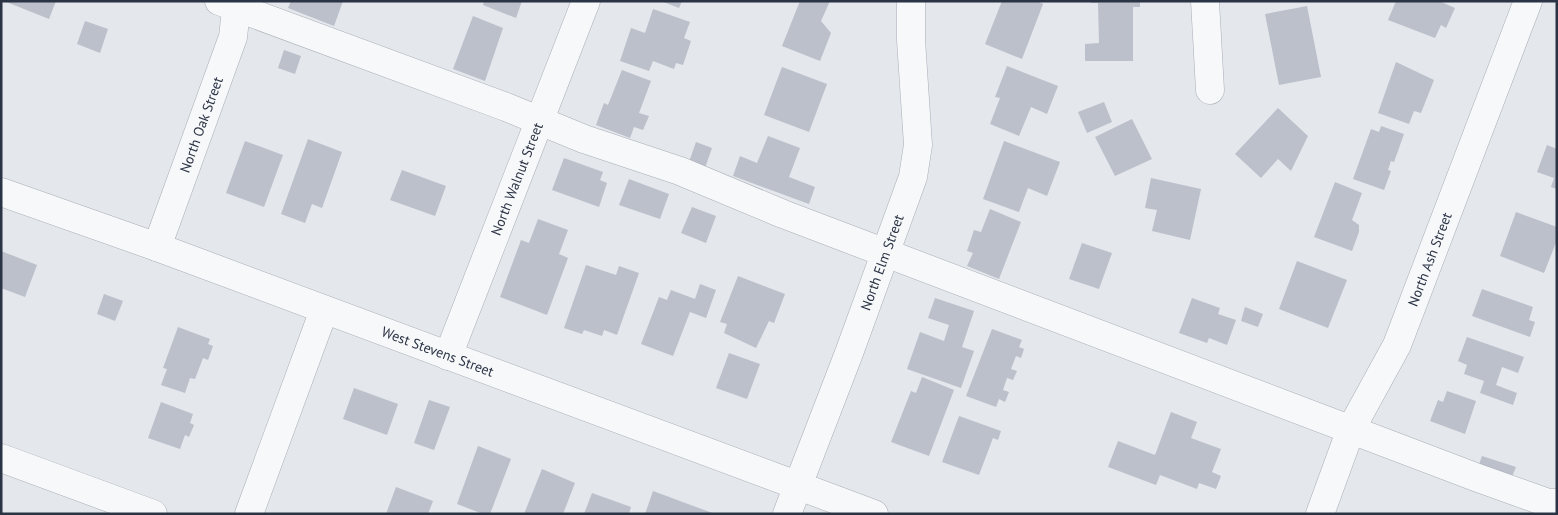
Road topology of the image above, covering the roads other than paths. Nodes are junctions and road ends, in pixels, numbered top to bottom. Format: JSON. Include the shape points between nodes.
{"nodes":[{"id":1,"x":586,"y":1,"type":"edge"},
{"id":2,"x":911,"y":1,"type":"edge"},
{"id":3,"x":1205,"y":1,"type":"edge"},
{"id":4,"x":1528,"y":1,"type":"edge"},
{"id":5,"x":230,"y":3,"type":"edge"},
{"id":6,"x":1210,"y":90,"type":"dead end"},
{"id":7,"x":542,"y":121,"type":"junction"},
{"id":8,"x":1,"y":192,"type":"edge"},
{"id":9,"x":158,"y":247,"type":"junction"},
{"id":10,"x":887,"y":252,"type":"junction"},
{"id":11,"x":324,"y":310,"type":"junction"},
{"id":12,"x":448,"y":356,"type":"junction"},
{"id":13,"x":1351,"y":429,"type":"junction"},
{"id":14,"x":1,"y":458,"type":"edge"},
{"id":15,"x":798,"y":484,"type":"junction"},
{"id":16,"x":1557,"y":503,"type":"edge"},
{"id":17,"x":153,"y":514,"type":"edge"},
{"id":18,"x":249,"y":514,"type":"edge"},
{"id":19,"x":787,"y":514,"type":"edge"},
{"id":20,"x":874,"y":514,"type":"edge"},
{"id":21,"x":1320,"y":514,"type":"edge"}],
"edges":[{"from":1,"to":7,"type":"street","name":"North Walnut Street"},
{"from":2,"to":10,"type":"street","name":"North Elm Street","via":[[918,145],[913,178]]},
{"from":3,"to":6,"type":"street"},
{"from":4,"to":13,"type":"street","name":"North Ash Street","via":[[1397,345]]},
{"from":5,"to":7,"type":"street"},
{"from":5,"to":9,"type":"street","name":"North Oak Street","via":[[233,37]]},
{"from":7,"to":10,"type":"street"},
{"from":7,"to":12,"type":"street","name":"North Walnut Street"},
{"from":8,"to":9,"type":"street","name":"West Stevens Street"},
{"from":9,"to":11,"type":"street","name":"West Stevens Street"},
{"from":10,"to":13,"type":"street"},
{"from":10,"to":15,"type":"street","name":"North Elm Street"},
{"from":11,"to":12,"type":"street","name":"West Stevens Street"},
{"from":11,"to":18,"type":"street"},
{"from":12,"to":15,"type":"street","name":"West Stevens Street"},
{"from":13,"to":16,"type":"street","via":[[1548,504]]},
{"from":13,"to":21,"type":"street","name":"North Ash Street"},
{"from":14,"to":17,"type":"street"},
{"from":15,"to":19,"type":"street","name":"North Elm Street"},
{"from":15,"to":20,"type":"street","name":"West Stevens Street"}]}
